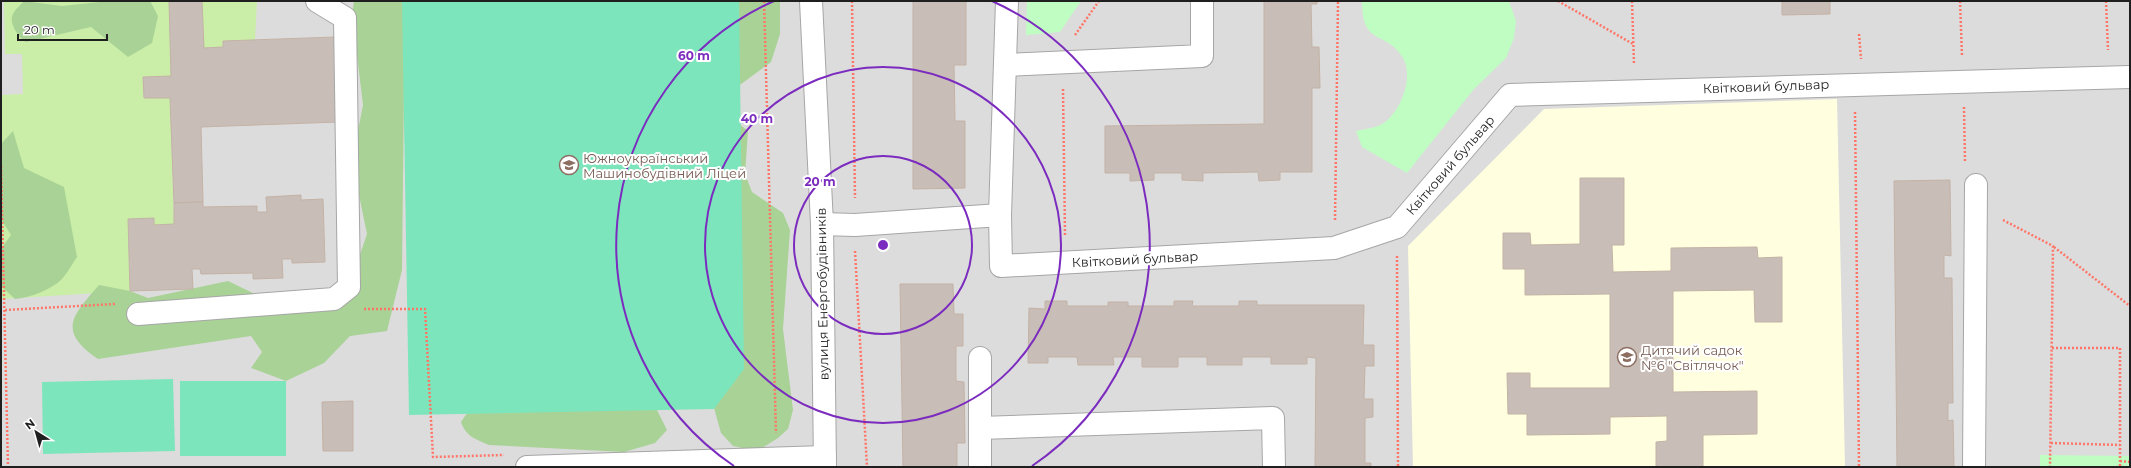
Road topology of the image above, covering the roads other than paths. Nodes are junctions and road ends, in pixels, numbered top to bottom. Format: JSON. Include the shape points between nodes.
{"nodes":[{"id":1,"x":317,"y":1,"type":"edge"},
{"id":2,"x":811,"y":1,"type":"edge"},
{"id":3,"x":1007,"y":1,"type":"edge"},
{"id":4,"x":1202,"y":1,"type":"edge"},
{"id":5,"x":1005,"y":66,"type":"junction"},
{"id":6,"x":2130,"y":77,"type":"edge"},
{"id":7,"x":1976,"y":195,"type":"road end"},
{"id":8,"x":1000,"y":215,"type":"junction"},
{"id":9,"x":822,"y":224,"type":"junction"},
{"id":10,"x":138,"y":314,"type":"dead end"},
{"id":11,"x":980,"y":358,"type":"dead end"},
{"id":12,"x":980,"y":428,"type":"junction"},
{"id":13,"x":825,"y":462,"type":"edge"},
{"id":14,"x":527,"y":467,"type":"edge"},
{"id":15,"x":980,"y":467,"type":"edge"},
{"id":16,"x":1274,"y":467,"type":"edge"},
{"id":17,"x":1974,"y":467,"type":"edge"}],
"edges":[{"from":1,"to":10,"type":"street","via":[[346,18],[349,287],[334,299]]},
{"from":2,"to":9,"type":"street","name":"вулиця Енергобудівників"},
{"from":3,"to":5,"type":"street"},
{"from":4,"to":5,"type":"street","via":[[1202,56]]},
{"from":5,"to":8,"type":"street"},
{"from":6,"to":8,"type":"street","name":"Квітковий бульвар","via":[[1510,95],[1397,227],[1334,248],[1001,266]]},
{"from":7,"to":17,"type":"street"},
{"from":8,"to":9,"type":"street","via":[[855,225]]},
{"from":9,"to":13,"type":"street","name":"вулиця Енергобудівників"},
{"from":11,"to":12,"type":"street"},
{"from":12,"to":15,"type":"street"},
{"from":12,"to":16,"type":"street","via":[[1273,418]]},
{"from":13,"to":14,"type":"street","via":[[777,459]]}]}
